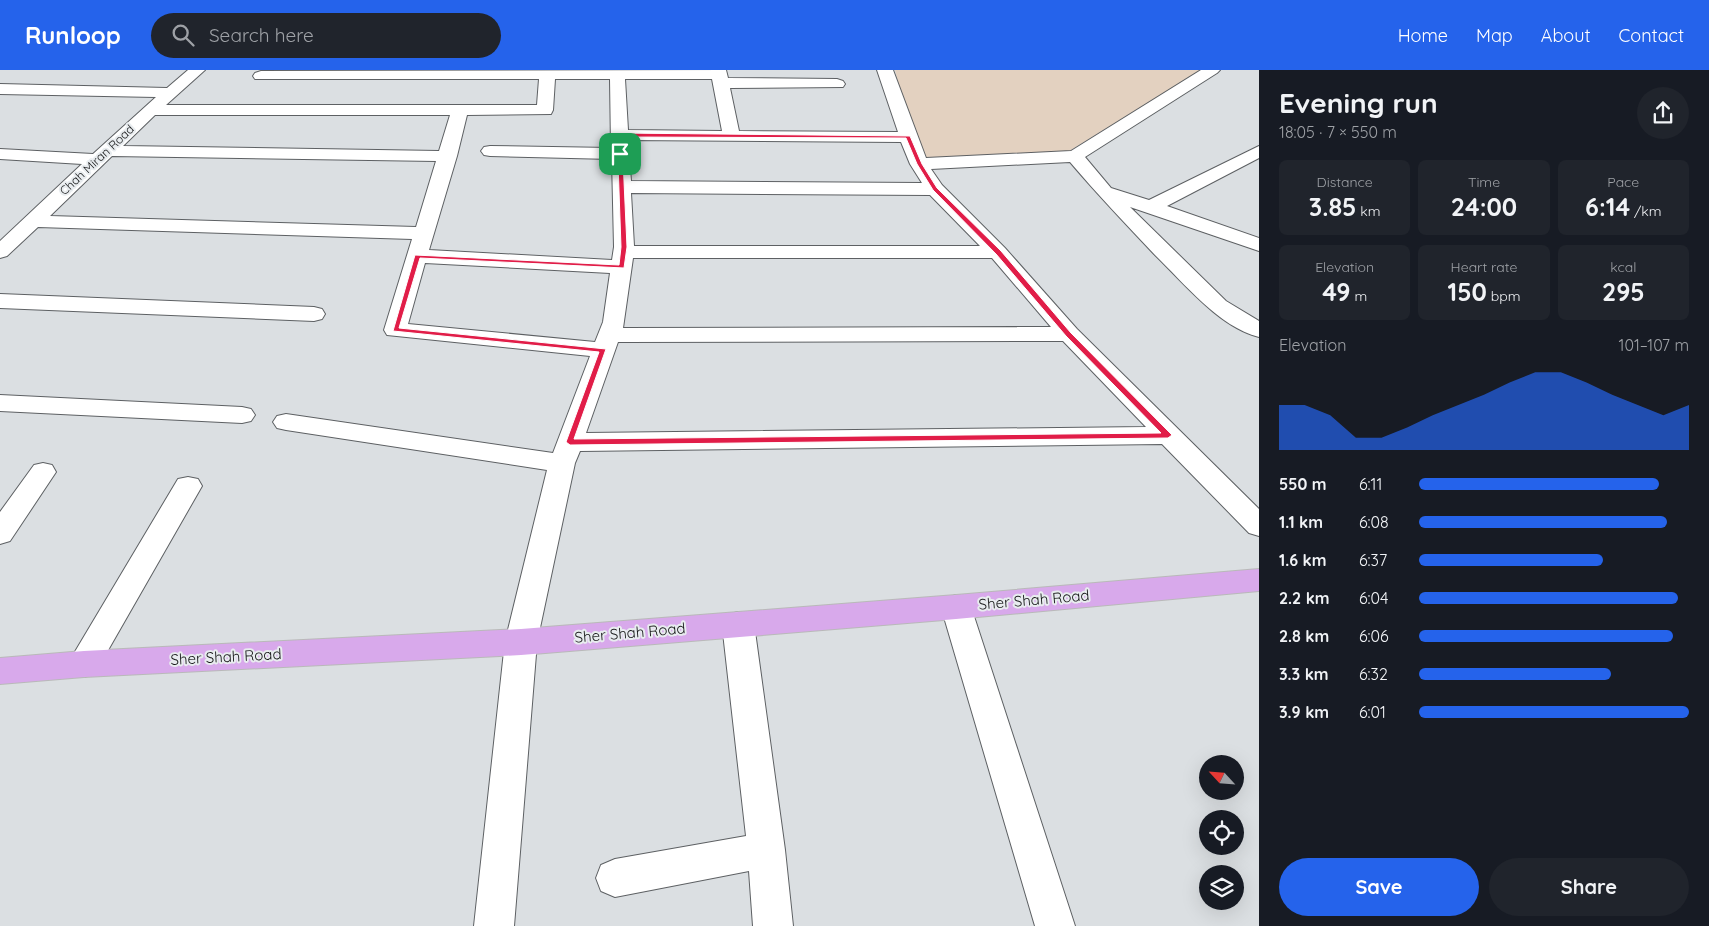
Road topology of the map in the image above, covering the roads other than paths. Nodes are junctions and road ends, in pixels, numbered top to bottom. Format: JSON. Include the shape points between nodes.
{"nodes":[{"id":1,"x":197,"y":70,"type":"edge"},
{"id":2,"x":885,"y":70,"type":"edge"},
{"id":3,"x":1212,"y":70,"type":"edge"},
{"id":4,"x":616,"y":72,"type":"edge"},
{"id":5,"x":371,"y":73,"type":"edge"},
{"id":6,"x":489,"y":73,"type":"edge"},
{"id":7,"x":547,"y":75,"type":"junction"},
{"id":8,"x":261,"y":76,"type":"dead end"},
{"id":9,"x":719,"y":76,"type":"edge"},
{"id":10,"x":837,"y":84,"type":"dead end"},
{"id":11,"x":0,"y":88,"type":"edge"},
{"id":12,"x":170,"y":93,"type":"junction"},
{"id":13,"x":151,"y":110,"type":"junction"},
{"id":14,"x":460,"y":110,"type":"junction"},
{"id":15,"x":732,"y":136,"type":"junction"},
{"id":16,"x":908,"y":137,"type":"junction"},
{"id":17,"x":619,"y":144,"type":"junction"},
{"id":18,"x":490,"y":151,"type":"dead end"},
{"id":19,"x":1259,"y":152,"type":"edge"},
{"id":20,"x":0,"y":154,"type":"edge"},
{"id":21,"x":102,"y":155,"type":"junction"},
{"id":22,"x":448,"y":156,"type":"junction"},
{"id":23,"x":1075,"y":156,"type":"junction"},
{"id":24,"x":919,"y":164,"type":"junction"},
{"id":25,"x":621,"y":187,"type":"junction"},
{"id":26,"x":934,"y":189,"type":"junction"},
{"id":27,"x":1104,"y":190,"type":"junction"},
{"id":28,"x":1150,"y":207,"type":"junction"},
{"id":29,"x":32,"y":221,"type":"junction"},
{"id":30,"x":424,"y":234,"type":"junction"},
{"id":31,"x":1259,"y":245,"type":"edge"},
{"id":32,"x":0,"y":252,"type":"edge"},
{"id":33,"x":998,"y":252,"type":"junction"},
{"id":34,"x":417,"y":256,"type":"junction"},
{"id":35,"x":622,"y":259,"type":"junction"},
{"id":36,"x":0,"y":301,"type":"edge"},
{"id":37,"x":314,"y":314,"type":"dead end"},
{"id":38,"x":1259,"y":330,"type":"edge"},
{"id":39,"x":1069,"y":334,"type":"junction"},
{"id":40,"x":606,"y":342,"type":"junction"},
{"id":41,"x":0,"y":403,"type":"edge"},
{"id":42,"x":242,"y":415,"type":"dead end"},
{"id":43,"x":286,"y":422,"type":"dead end"},
{"id":44,"x":1168,"y":435,"type":"junction"},
{"id":45,"x":566,"y":452,"type":"junction"},
{"id":46,"x":43,"y":472,"type":"dead end"},
{"id":47,"x":188,"y":486,"type":"dead end"},
{"id":48,"x":1259,"y":526,"type":"edge"},
{"id":49,"x":0,"y":534,"type":"edge"},
{"id":50,"x":1259,"y":580,"type":"edge"},
{"id":51,"x":956,"y":607,"type":"junction"},
{"id":52,"x":738,"y":624,"type":"junction"},
{"id":53,"x":521,"y":642,"type":"junction"},
{"id":54,"x":84,"y":664,"type":"junction"},
{"id":55,"x":0,"y":671,"type":"edge"},
{"id":56,"x":766,"y":850,"type":"junction"},
{"id":57,"x":615,"y":878,"type":"dead end"},
{"id":58,"x":494,"y":926,"type":"edge"},
{"id":59,"x":773,"y":926,"type":"edge"},
{"id":60,"x":1056,"y":926,"type":"edge"}],
"edges":[{"from":1,"to":12,"type":"street","name":"Chah Miran Road"},
{"from":2,"to":16,"type":"street"},
{"from":3,"to":23,"type":"street"},
{"from":4,"to":7,"type":"street"},
{"from":4,"to":9,"type":"street"},
{"from":4,"to":17,"type":"street"},
{"from":5,"to":6,"type":"street"},
{"from":5,"to":8,"type":"street"},
{"from":6,"to":7,"type":"street"},
{"from":7,"to":14,"type":"street","via":[[545,110]]},
{"from":9,"to":10,"type":"street"},
{"from":9,"to":15,"type":"street"},
{"from":11,"to":12,"type":"street"},
{"from":12,"to":13,"type":"street","name":"Chah Miran Road"},
{"from":13,"to":14,"type":"street"},
{"from":13,"to":21,"type":"street","name":"Chah Miran Road"},
{"from":14,"to":22,"type":"street"},
{"from":15,"to":16,"type":"street"},
{"from":15,"to":17,"type":"street"},
{"from":16,"to":24,"type":"street"},
{"from":17,"to":18,"type":"street"},
{"from":17,"to":25,"type":"street"},
{"from":19,"to":28,"type":"street"},
{"from":20,"to":21,"type":"street"},
{"from":21,"to":22,"type":"street"},
{"from":21,"to":29,"type":"street","name":"Chah Miran Road"},
{"from":22,"to":30,"type":"street"},
{"from":23,"to":24,"type":"street"},
{"from":23,"to":27,"type":"street"},
{"from":24,"to":26,"type":"street"},
{"from":25,"to":26,"type":"street"},
{"from":25,"to":35,"type":"street"},
{"from":26,"to":33,"type":"street"},
{"from":27,"to":28,"type":"street"},
{"from":27,"to":38,"type":"street","via":[[1218,306]]},
{"from":28,"to":31,"type":"street"},
{"from":29,"to":30,"type":"street"},
{"from":29,"to":32,"type":"street","name":"Chah Miran Road"},
{"from":30,"to":34,"type":"street"},
{"from":33,"to":35,"type":"street"},
{"from":33,"to":39,"type":"street"},
{"from":34,"to":35,"type":"street"},
{"from":34,"to":40,"type":"street","via":[[395,330]]},
{"from":35,"to":40,"type":"street","via":[[614,322]]},
{"from":36,"to":37,"type":"street"},
{"from":39,"to":40,"type":"street"},
{"from":39,"to":44,"type":"street"},
{"from":40,"to":45,"type":"street"},
{"from":41,"to":42,"type":"street"},
{"from":43,"to":45,"type":"street"},
{"from":44,"to":45,"type":"street"},
{"from":44,"to":48,"type":"street"},
{"from":45,"to":53,"type":"street"},
{"from":46,"to":49,"type":"street"},
{"from":47,"to":54,"type":"street"},
{"from":50,"to":51,"type":"main road","name":"Sher Shah Road"},
{"from":51,"to":52,"type":"main road","name":"Sher Shah Road"},
{"from":51,"to":60,"type":"street"},
{"from":52,"to":53,"type":"main road","name":"Sher Shah Road"},
{"from":52,"to":56,"type":"street"},
{"from":53,"to":54,"type":"main road","name":"Sher Shah Road"},
{"from":53,"to":58,"type":"street"},
{"from":54,"to":55,"type":"main road","name":"Sher Shah Road"},
{"from":56,"to":57,"type":"street"},
{"from":56,"to":59,"type":"street"}]}
